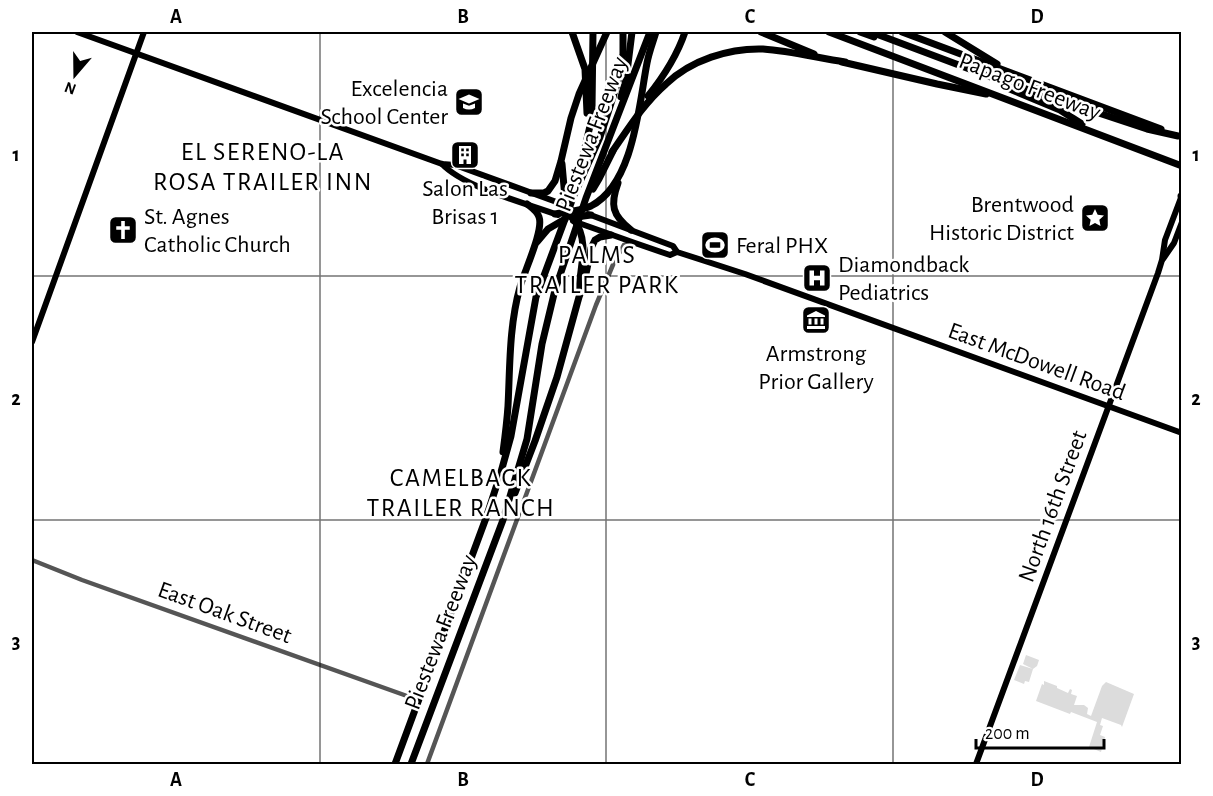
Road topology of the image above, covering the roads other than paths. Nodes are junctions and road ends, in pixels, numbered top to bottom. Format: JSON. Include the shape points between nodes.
{"nodes":[{"id":1,"x":77,"y":32,"type":"edge"},
{"id":2,"x":144,"y":32,"type":"edge"},
{"id":3,"x":572,"y":32,"type":"edge"},
{"id":4,"x":593,"y":32,"type":"edge"},
{"id":5,"x":607,"y":32,"type":"edge"},
{"id":6,"x":623,"y":32,"type":"edge"},
{"id":7,"x":632,"y":32,"type":"edge"},
{"id":8,"x":650,"y":32,"type":"edge"},
{"id":9,"x":656,"y":32,"type":"edge"},
{"id":10,"x":685,"y":32,"type":"edge"},
{"id":11,"x":761,"y":32,"type":"edge"},
{"id":12,"x":829,"y":32,"type":"edge"},
{"id":13,"x":860,"y":32,"type":"edge"},
{"id":14,"x":871,"y":32,"type":"edge"},
{"id":15,"x":902,"y":32,"type":"edge"},
{"id":16,"x":945,"y":32,"type":"edge"},
{"id":17,"x":136,"y":54,"type":"junction"},
{"id":18,"x":938,"y":59,"type":"junction"},
{"id":19,"x":845,"y":62,"type":"junction"},
{"id":20,"x":1006,"y":71,"type":"junction"},
{"id":21,"x":1006,"y":99,"type":"junction"},
{"id":22,"x":1097,"y":133,"type":"junction"},
{"id":23,"x":1180,"y":137,"type":"edge"},
{"id":24,"x":620,"y":139,"type":"junction"},
{"id":25,"x":606,"y":146,"type":"junction"},
{"id":26,"x":583,"y":157,"type":"junction"},
{"id":27,"x":561,"y":161,"type":"junction"},
{"id":28,"x":442,"y":164,"type":"junction"},
{"id":29,"x":1182,"y":166,"type":"edge"},
{"id":30,"x":622,"y":169,"type":"junction"},
{"id":31,"x":531,"y":192,"type":"junction"},
{"id":32,"x":574,"y":195,"type":"junction"},
{"id":33,"x":1182,"y":196,"type":"edge"},
{"id":34,"x":586,"y":198,"type":"junction"},
{"id":35,"x":557,"y":202,"type":"joint"},
{"id":36,"x":527,"y":204,"type":"junction"},
{"id":37,"x":555,"y":214,"type":"joint"},
{"id":38,"x":572,"y":214,"type":"junction"},
{"id":39,"x":591,"y":215,"type":"joint"},
{"id":40,"x":1182,"y":222,"type":"edge"},
{"id":41,"x":584,"y":224,"type":"joint"},
{"id":42,"x":631,"y":230,"type":"junction"},
{"id":43,"x":611,"y":235,"type":"junction"},
{"id":44,"x":635,"y":243,"type":"junction"},
{"id":45,"x":533,"y":249,"type":"junction"},
{"id":46,"x":677,"y":252,"type":"junction"},
{"id":47,"x":1162,"y":260,"type":"junction"},
{"id":48,"x":579,"y":297,"type":"junction"},
{"id":49,"x":32,"y":342,"type":"edge"},
{"id":50,"x":1108,"y":406,"type":"junction"},
{"id":51,"x":1182,"y":433,"type":"edge"},
{"id":52,"x":501,"y":472,"type":"junction"},
{"id":53,"x":503,"y":520,"type":"junction"},
{"id":54,"x":32,"y":560,"type":"edge"},
{"id":55,"x":407,"y":696,"type":"dead end"},
{"id":56,"x":411,"y":764,"type":"edge"},
{"id":57,"x":394,"y":765,"type":"edge"},
{"id":58,"x":426,"y":765,"type":"edge"},
{"id":59,"x":976,"y":765,"type":"edge"}],
"edges":[{"from":1,"to":17,"type":"main road"},
{"from":2,"to":17,"type":"main road"},
{"from":3,"to":26,"type":"highway","via":[[585,69]]},
{"from":4,"to":26,"type":"highway","via":[[590,126]]},
{"from":5,"to":27,"type":"highway","via":[[579,94]]},
{"from":6,"to":32,"type":"highway","name":"Piestewa Freeway","via":[[618,81],[600,136]]},
{"from":7,"to":25,"type":"highway","via":[[626,80]]},
{"from":8,"to":25,"type":"highway","name":"Piestewa Freeway"},
{"from":9,"to":30,"type":"highway","via":[[634,136]]},
{"from":10,"to":24,"type":"highway","via":[[670,65]]},
{"from":11,"to":19,"type":"highway"},
{"from":12,"to":21,"type":"highway","name":"Papago Freeway"},
{"from":13,"to":18,"type":"highway"},
{"from":14,"to":18,"type":"highway"},
{"from":15,"to":20,"type":"highway","name":"Papago Freeway"},
{"from":16,"to":20,"type":"highway"},
{"from":17,"to":28,"type":"main road"},
{"from":17,"to":49,"type":"main road"},
{"from":18,"to":22,"type":"highway","via":[[1060,110]]},
{"from":18,"to":23,"type":"highway"},
{"from":19,"to":21,"type":"highway"},
{"from":19,"to":24,"type":"highway","via":[[771,50],[718,55],[696,63],[672,79]]},
{"from":20,"to":23,"type":"highway","name":"Papago Freeway"},
{"from":21,"to":22,"type":"highway","name":"Papago Freeway"},
{"from":22,"to":29,"type":"highway","name":"Papago Freeway"},
{"from":24,"to":34,"type":"highway"},
{"from":25,"to":34,"type":"highway","name":"Piestewa Freeway"},
{"from":26,"to":32,"type":"highway"},
{"from":27,"to":31,"type":"highway","via":[[552,187],[543,193]]},
{"from":27,"to":38,"type":"highway"},
{"from":28,"to":31,"type":"main road"},
{"from":28,"to":36,"type":"main road","via":[[450,173]]},
{"from":30,"to":38,"type":"highway","via":[[603,198]]},
{"from":30,"to":42,"type":"highway","via":[[613,207]]},
{"from":31,"to":35,"type":"main road"},
{"from":32,"to":52,"type":"highway","name":"Piestewa Freeway","via":[[534,303]]},
{"from":33,"to":47,"type":"main road","name":"North 16th Street","via":[[1165,240]]},
{"from":34,"to":53,"type":"highway","name":"Piestewa Freeway","via":[[547,318],[527,439]]},
{"from":35,"to":38,"type":"highway"},
{"from":36,"to":37,"type":"main road"},
{"from":36,"to":45,"type":"highway","via":[[540,219]]},
{"from":37,"to":38,"type":"highway"},
{"from":38,"to":39,"type":"highway"},
{"from":38,"to":41,"type":"highway"},
{"from":38,"to":45,"type":"highway","via":[[548,229]]},
{"from":38,"to":48,"type":"highway","via":[[583,247]]},
{"from":39,"to":42,"type":"main road","name":"East McDowell Road"},
{"from":40,"to":47,"type":"main road","name":"North 16th Street"},
{"from":41,"to":43,"type":"main road","name":"East McDowell Road"},
{"from":42,"to":46,"type":"main road","name":"East McDowell Road","via":[[673,246]]},
{"from":43,"to":44,"type":"main road","name":"East McDowell Road"},
{"from":43,"to":48,"type":"highway","via":[[593,243]]},
{"from":44,"to":46,"type":"main road","name":"East McDowell Road","via":[[670,255]]},
{"from":44,"to":58,"type":"street","via":[[624,245],[596,305]]},
{"from":45,"to":52,"type":"highway","via":[[515,311]]},
{"from":46,"to":50,"type":"main road","name":"East McDowell Road"},
{"from":47,"to":50,"type":"main road","name":"North 16th Street"},
{"from":48,"to":53,"type":"highway","via":[[535,441]]},
{"from":50,"to":51,"type":"main road","name":"East McDowell Road"},
{"from":50,"to":59,"type":"main road","name":"North 16th Street"},
{"from":52,"to":57,"type":"highway","name":"Piestewa Freeway"},
{"from":53,"to":56,"type":"highway","name":"Piestewa Freeway"},
{"from":54,"to":55,"type":"street","name":"East Oak Street"}]}
